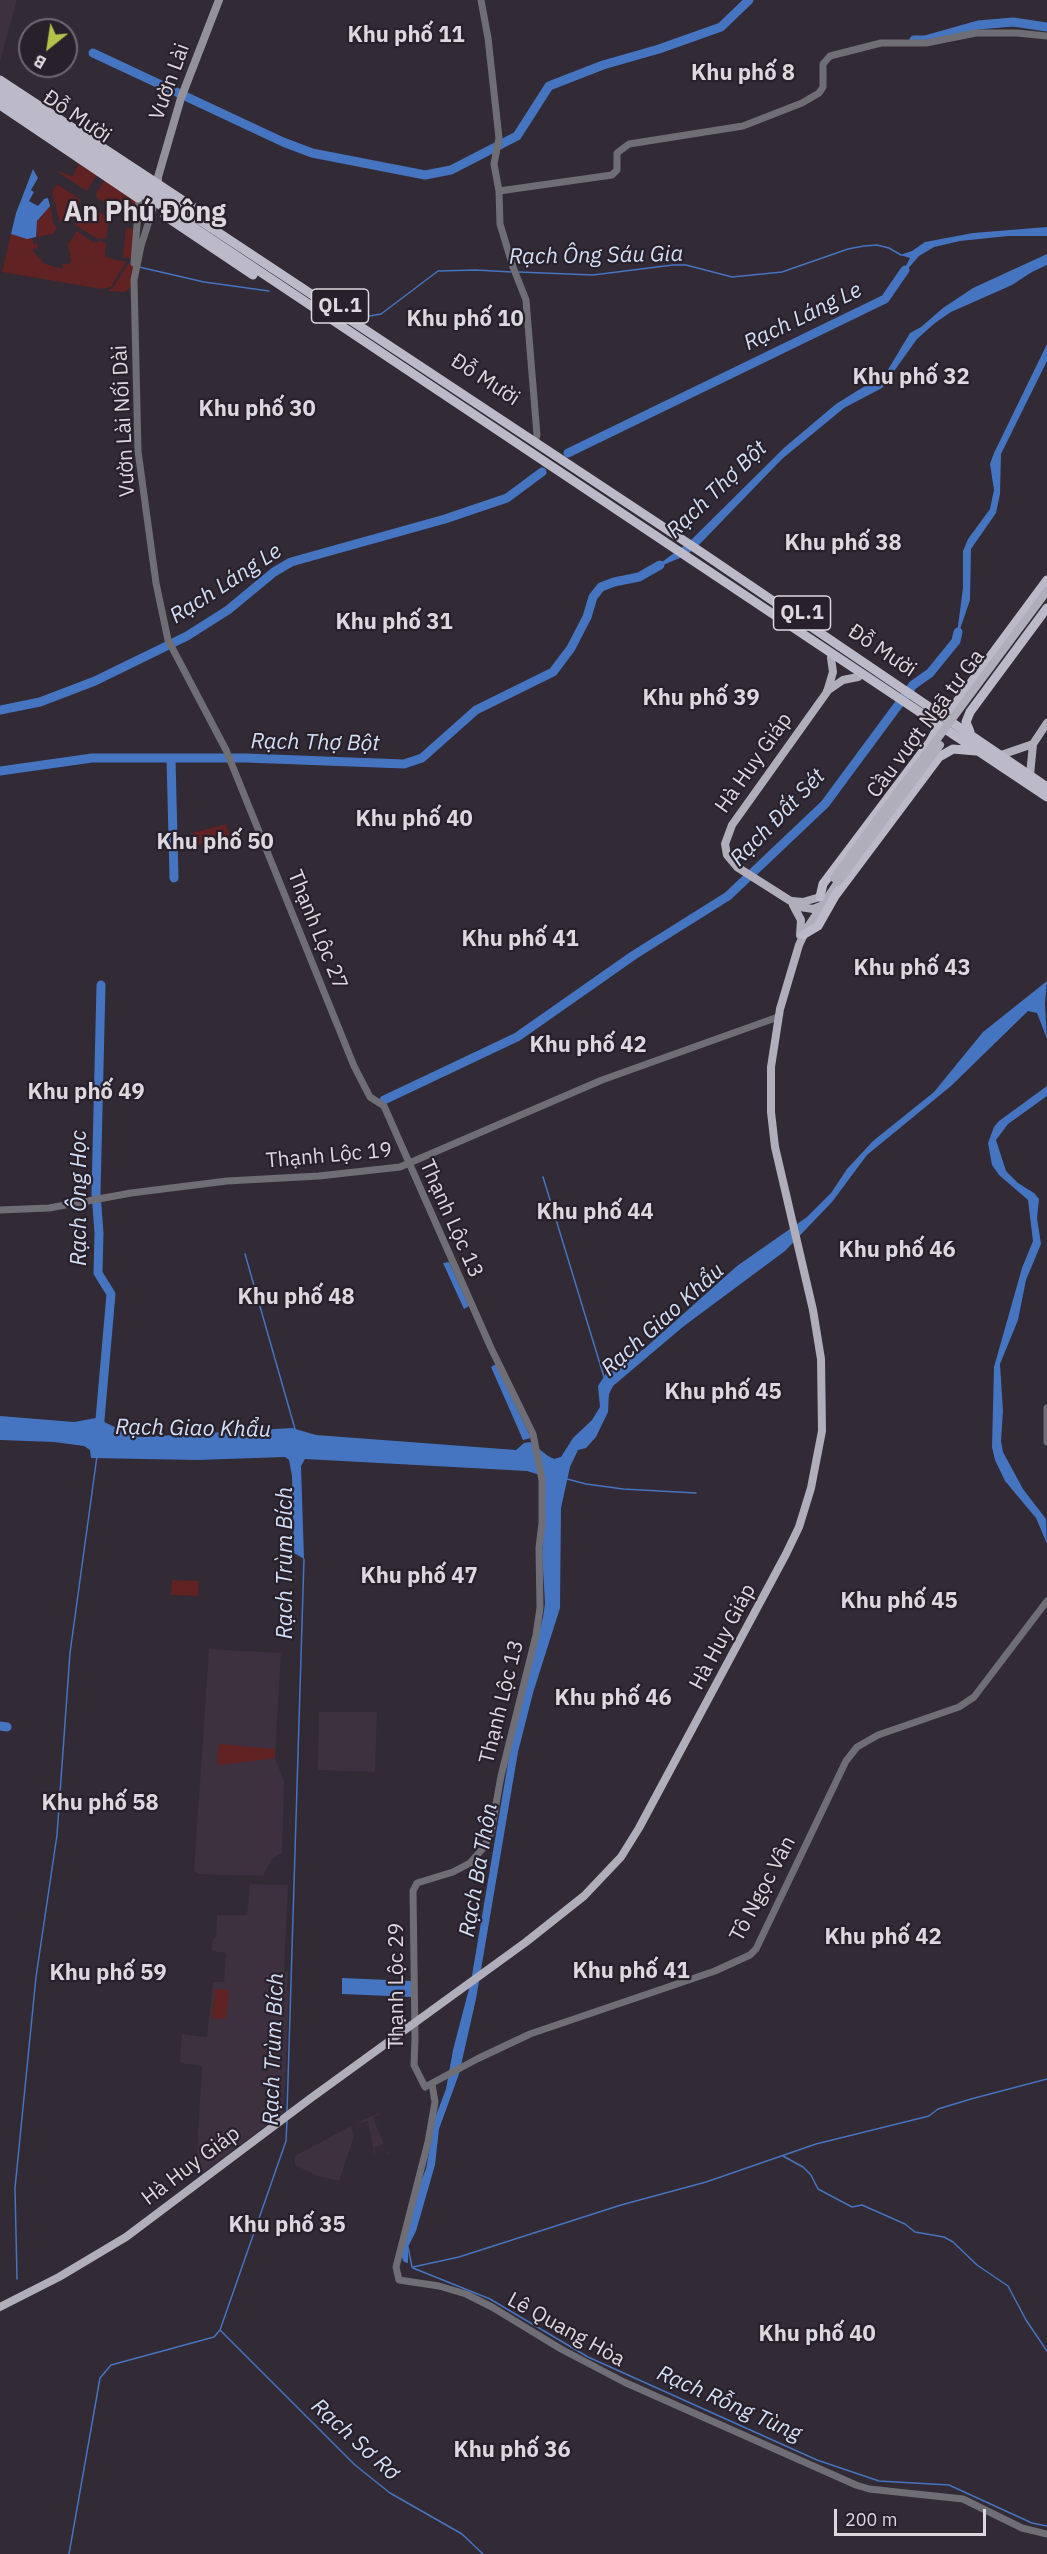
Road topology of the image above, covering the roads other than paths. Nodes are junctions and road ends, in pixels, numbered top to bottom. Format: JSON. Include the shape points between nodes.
{"nodes":[{"id":1,"x":219,"y":0,"type":"edge"},
{"id":2,"x":481,"y":0,"type":"edge"},
{"id":3,"x":1047,"y":36,"type":"edge"},
{"id":4,"x":0,"y":80,"type":"edge"},
{"id":5,"x":0,"y":88,"type":"edge"},
{"id":6,"x":0,"y":98,"type":"edge"},
{"id":7,"x":0,"y":105,"type":"edge"},
{"id":8,"x":499,"y":191,"type":"junction"},
{"id":9,"x":152,"y":192,"type":"junction"},
{"id":10,"x":135,"y":268,"type":"junction"},
{"id":11,"x":536,"y":439,"type":"junction"},
{"id":12,"x":691,"y":561,"type":"junction"},
{"id":13,"x":1047,"y":580,"type":"edge"},
{"id":14,"x":1047,"y":591,"type":"edge"},
{"id":15,"x":1047,"y":600,"type":"edge"},
{"id":16,"x":1047,"y":608,"type":"edge"},
{"id":17,"x":808,"y":642,"type":"junction"},
{"id":18,"x":821,"y":646,"type":"junction"},
{"id":19,"x":831,"y":658,"type":"junction"},
{"id":20,"x":858,"y":677,"type":"junction"},
{"id":21,"x":881,"y":686,"type":"junction"},
{"id":22,"x":826,"y":692,"type":"junction"},
{"id":23,"x":956,"y":703,"type":"junction"},
{"id":24,"x":970,"y":712,"type":"junction"},
{"id":25,"x":941,"y":713,"type":"junction"},
{"id":26,"x":933,"y":721,"type":"junction"},
{"id":27,"x":1047,"y":723,"type":"edge"},
{"id":28,"x":971,"y":734,"type":"junction"},
{"id":29,"x":930,"y":742,"type":"junction"},
{"id":30,"x":1033,"y":744,"type":"junction"},
{"id":31,"x":979,"y":751,"type":"junction"},
{"id":32,"x":943,"y":754,"type":"junction"},
{"id":33,"x":1001,"y":754,"type":"junction"},
{"id":34,"x":228,"y":757,"type":"joint"},
{"id":35,"x":1030,"y":775,"type":"junction"},
{"id":36,"x":1044,"y":783,"type":"edge"},
{"id":37,"x":1047,"y":797,"type":"edge"},
{"id":38,"x":836,"y":880,"type":"junction"},
{"id":39,"x":789,"y":900,"type":"junction"},
{"id":40,"x":822,"y":901,"type":"junction"},
{"id":41,"x":813,"y":909,"type":"junction"},
{"id":42,"x":805,"y":931,"type":"junction"},
{"id":43,"x":799,"y":945,"type":"junction"},
{"id":44,"x":778,"y":1017,"type":"junction"},
{"id":45,"x":384,"y":1106,"type":"joint"},
{"id":46,"x":409,"y":1164,"type":"junction"},
{"id":47,"x":0,"y":1209,"type":"edge"},
{"id":48,"x":1047,"y":1408,"type":"edge"},
{"id":49,"x":1047,"y":1442,"type":"edge"},
{"id":50,"x":1047,"y":1601,"type":"edge"},
{"id":51,"x":414,"y":1887,"type":"joint"},
{"id":52,"x":415,"y":2023,"type":"junction"},
{"id":53,"x":427,"y":2084,"type":"junction"},
{"id":54,"x":0,"y":2307,"type":"edge"},
{"id":55,"x":1047,"y":2534,"type":"edge"}],
"edges":[{"from":1,"to":9,"type":"main road","name":"Vườn Lài","via":[[183,94]]},
{"from":2,"to":8,"type":"street","via":[[488,38],[498,145],[494,164]]},
{"from":3,"to":8,"type":"street","via":[[976,33],[926,43],[881,43],[830,56],[823,64],[823,87],[802,104],[743,126],[629,144],[617,153],[617,170],[612,175]]},
{"from":4,"to":9,"type":"highway","name":"Đỗ Mười","number":"QL.1"},
{"from":5,"to":9,"type":"highway","name":"Đỗ Mười","number":"QL.1"},
{"from":6,"to":9,"type":"highway","name":"Đỗ Mười","number":"QL.1"},
{"from":7,"to":9,"type":"highway","name":"Đỗ Mười","number":"QL.1"},
{"from":8,"to":11,"type":"street","via":[[500,224],[526,300]]},
{"from":9,"to":10,"type":"street","name":"Vườn Lài Nối Dài"},
{"from":9,"to":10,"type":"street","name":"Vườn Lài","via":[[134,247]]},
{"from":9,"to":11,"type":"highway","name":"Đỗ Mười","number":"QL.1"},
{"from":9,"to":12,"type":"highway","name":"Đỗ Mười","number":"QL.1"},
{"from":10,"to":34,"type":"street","name":"Vườn Lài Nối Dài","via":[[140,471],[156,583],[170,642]]},
{"from":11,"to":25,"type":"highway","name":"Đỗ Mười","number":"QL.1"},
{"from":12,"to":17,"type":"highway","name":"Đỗ Mười","number":"QL.1"},
{"from":12,"to":18,"type":"highway","name":"Đỗ Mười","number":"QL.1"},
{"from":13,"to":23,"type":"highway"},
{"from":14,"to":38,"type":"main road","name":"Cầu vượt Ngã tư Ga","bridge":true},
{"from":15,"to":38,"type":"main road","name":"Cầu vượt Ngã tư Ga","bridge":true},
{"from":16,"to":24,"type":"highway"},
{"from":17,"to":18,"type":"highway"},
{"from":17,"to":19,"type":"highway","name":"Đỗ Mười","number":"QL.1"},
{"from":18,"to":21,"type":"highway","name":"Đỗ Mười","number":"QL.1"},
{"from":19,"to":20,"type":"highway","name":"Đỗ Mười","number":"QL.1"},
{"from":19,"to":22,"type":"main road","name":"Hà Huy Giáp","via":[[833,672]]},
{"from":20,"to":21,"type":"highway","name":"Đỗ Mười","number":"QL.1"},
{"from":20,"to":22,"type":"main road","name":"Hà Huy Giáp","via":[[843,680]]},
{"from":21,"to":26,"type":"highway","name":"Đỗ Mười","number":"QL.1"},
{"from":22,"to":39,"type":"main road","name":"Hà Huy Giáp","via":[[728,833],[725,850],[731,860]]},
{"from":23,"to":24,"type":"highway","via":[[960,713]]},
{"from":23,"to":25,"type":"highway"},
{"from":24,"to":28,"type":"highway","via":[[966,722]]},
{"from":25,"to":28,"type":"highway","name":"Đỗ Mười","number":"QL.1"},
{"from":26,"to":29,"type":"highway","via":[[936,731]]},
{"from":26,"to":31,"type":"highway","name":"Đỗ Mười","number":"QL.1"},
{"from":27,"to":30,"type":"main road"},
{"from":28,"to":33,"type":"highway","name":"Đỗ Mười","number":"QL.1"},
{"from":29,"to":32,"type":"highway","via":[[942,748]]},
{"from":29,"to":40,"type":"highway","via":[[823,884]]},
{"from":30,"to":33,"type":"main road"},
{"from":30,"to":35,"type":"main road"},
{"from":31,"to":32,"type":"highway","via":[[960,748]]},
{"from":31,"to":37,"type":"highway","name":"Đỗ Mười","number":"QL.1"},
{"from":32,"to":42,"type":"highway","via":[[835,896],[818,926]]},
{"from":33,"to":35,"type":"highway","name":"Đỗ Mười","number":"QL.1"},
{"from":34,"to":45,"type":"street","name":"Thạnh Lộc 27","via":[[354,1066],[370,1097]]},
{"from":35,"to":36,"type":"highway","number":"QL.1"},
{"from":38,"to":40,"type":"main road"},
{"from":39,"to":40,"type":"main road"},
{"from":39,"to":41,"type":"main road","name":"Hà Huy Giáp","via":[[800,908]]},
{"from":39,"to":43,"type":"main road","via":[[801,920]]},
{"from":40,"to":41,"type":"main road"},
{"from":40,"to":42,"type":"main road"},
{"from":41,"to":42,"type":"main road"},
{"from":42,"to":43,"type":"main road"},
{"from":43,"to":44,"type":"main road"},
{"from":44,"to":46,"type":"street","name":"Thạnh Lộc 19","via":[[602,1080]]},
{"from":44,"to":52,"type":"main road","name":"Hà Huy Giáp","via":[[771,1067],[771,1112],[780,1178],[813,1310],[823,1399],[822,1431],[799,1527],[743,1639],[625,1852],[578,1902]]},
{"from":45,"to":46,"type":"street","name":"Thạnh Lộc 13"},
{"from":46,"to":47,"type":"street","name":"Thạnh Lộc 19","via":[[319,1176],[227,1181],[49,1208]]},
{"from":46,"to":51,"type":"street","name":"Thạnh Lộc 13","via":[[536,1444],[542,1480],[540,1608],[491,1832],[470,1863]]},
{"from":48,"to":49,"type":"street"},
{"from":50,"to":53,"type":"street","name":"Tô Ngọc Vân","via":[[987,1682],[966,1703],[878,1735],[857,1747],[846,1761],[750,1955],[715,1971],[530,2034]]},
{"from":51,"to":52,"type":"street","name":"Thạnh Lộc 29"},
{"from":52,"to":53,"type":"street","name":"Thạnh Lộc 29","via":[[414,2065]]},
{"from":52,"to":54,"type":"main road","name":"Hà Huy Giáp","via":[[126,2237]]},
{"from":53,"to":55,"type":"street","name":"Lê Quang Hòa","via":[[435,2097],[434,2108],[396,2267],[399,2280],[466,2294],[624,2382],[856,2485],[963,2499],[1023,2528]]}]}
